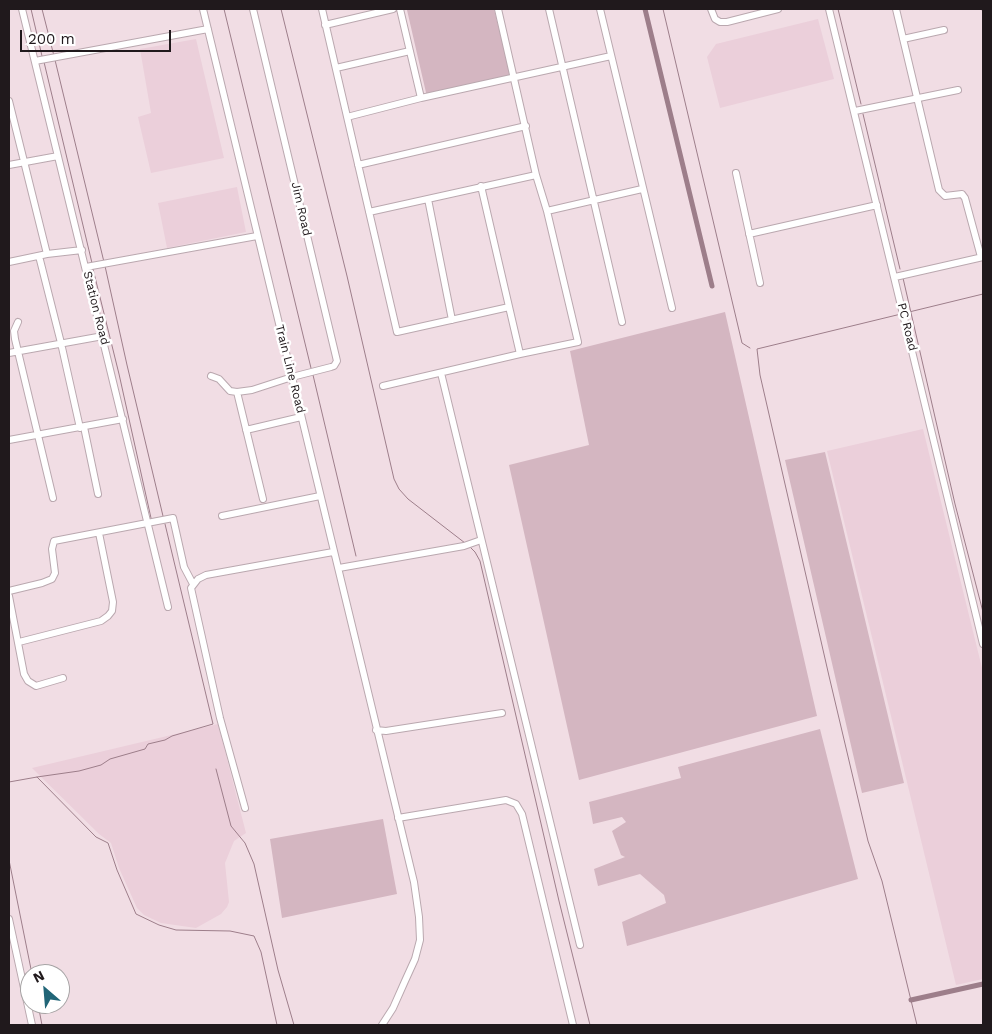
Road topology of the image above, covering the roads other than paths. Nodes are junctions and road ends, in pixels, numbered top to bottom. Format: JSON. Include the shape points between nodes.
{"nodes":[{"id":1,"x":22,"y":9,"type":"edge"},
{"id":2,"x":202,"y":9,"type":"edge"},
{"id":3,"x":253,"y":9,"type":"edge"},
{"id":4,"x":322,"y":9,"type":"edge"},
{"id":5,"x":393,"y":9,"type":"edge"},
{"id":6,"x":400,"y":9,"type":"edge"},
{"id":7,"x":498,"y":9,"type":"edge"},
{"id":8,"x":549,"y":9,"type":"edge"},
{"id":9,"x":600,"y":9,"type":"edge"},
{"id":10,"x":711,"y":9,"type":"edge"},
{"id":11,"x":778,"y":9,"type":"edge"},
{"id":12,"x":829,"y":9,"type":"edge"},
{"id":13,"x":896,"y":9,"type":"edge"},
{"id":14,"x":325,"y":25,"type":"junction"},
{"id":15,"x":208,"y":29,"type":"junction"},
{"id":16,"x":944,"y":30,"type":"dead end"},
{"id":17,"x":903,"y":39,"type":"junction"},
{"id":18,"x":410,"y":52,"type":"junction"},
{"id":19,"x":611,"y":56,"type":"junction"},
{"id":20,"x":35,"y":60,"type":"junction"},
{"id":21,"x":562,"y":66,"type":"junction"},
{"id":22,"x":336,"y":68,"type":"junction"},
{"id":23,"x":515,"y":76,"type":"junction"},
{"id":24,"x":958,"y":90,"type":"dead end"},
{"id":25,"x":421,"y":98,"type":"junction"},
{"id":26,"x":917,"y":98,"type":"junction"},
{"id":27,"x":9,"y":101,"type":"edge"},
{"id":28,"x":855,"y":111,"type":"junction"},
{"id":29,"x":347,"y":117,"type":"junction"},
{"id":30,"x":526,"y":126,"type":"junction"},
{"id":31,"x":58,"y":156,"type":"junction"},
{"id":32,"x":25,"y":162,"type":"junction"},
{"id":33,"x":9,"y":165,"type":"edge"},
{"id":34,"x":358,"y":165,"type":"junction"},
{"id":35,"x":736,"y":173,"type":"dead end"},
{"id":36,"x":536,"y":175,"type":"junction"},
{"id":37,"x":480,"y":186,"type":"junction"},
{"id":38,"x":642,"y":190,"type":"junction"},
{"id":39,"x":428,"y":199,"type":"junction"},
{"id":40,"x":595,"y":200,"type":"junction"},
{"id":41,"x":876,"y":204,"type":"junction"},
{"id":42,"x":547,"y":211,"type":"junction"},
{"id":43,"x":369,"y":212,"type":"junction"},
{"id":44,"x":749,"y":234,"type":"junction"},
{"id":45,"x":257,"y":236,"type":"junction"},
{"id":46,"x":82,"y":250,"type":"junction"},
{"id":47,"x":47,"y":254,"type":"junction"},
{"id":48,"x":39,"y":256,"type":"junction"},
{"id":49,"x":982,"y":257,"type":"edge"},
{"id":50,"x":9,"y":262,"type":"edge"},
{"id":51,"x":86,"y":267,"type":"junction"},
{"id":52,"x":895,"y":277,"type":"junction"},
{"id":53,"x":760,"y":284,"type":"dead end"},
{"id":54,"x":509,"y":307,"type":"junction"},
{"id":55,"x":672,"y":308,"type":"dead end"},
{"id":56,"x":452,"y":320,"type":"junction"},
{"id":57,"x":18,"y":322,"type":"dead end"},
{"id":58,"x":622,"y":322,"type":"dead end"},
{"id":59,"x":103,"y":336,"type":"junction"},
{"id":60,"x":61,"y":343,"type":"junction"},
{"id":61,"x":18,"y":351,"type":"junction"},
{"id":62,"x":9,"y":352,"type":"edge"},
{"id":63,"x":520,"y":354,"type":"junction"},
{"id":64,"x":441,"y":373,"type":"junction"},
{"id":65,"x":211,"y":376,"type":"dead end"},
{"id":66,"x":292,"y":376,"type":"junction"},
{"id":67,"x":383,"y":386,"type":"dead end"},
{"id":68,"x":237,"y":392,"type":"junction"},
{"id":69,"x":301,"y":417,"type":"junction"},
{"id":70,"x":123,"y":419,"type":"junction"},
{"id":71,"x":82,"y":427,"type":"junction"},
{"id":72,"x":246,"y":430,"type":"junction"},
{"id":73,"x":37,"y":435,"type":"junction"},
{"id":74,"x":9,"y":440,"type":"edge"},
{"id":75,"x":98,"y":494,"type":"dead end"},
{"id":76,"x":320,"y":496,"type":"junction"},
{"id":77,"x":53,"y":498,"type":"dead end"},
{"id":78,"x":263,"y":499,"type":"dead end"},
{"id":79,"x":222,"y":516,"type":"dead end"},
{"id":80,"x":148,"y":523,"type":"junction"},
{"id":81,"x":99,"y":533,"type":"junction"},
{"id":82,"x":481,"y":540,"type":"junction"},
{"id":83,"x":333,"y":552,"type":"junction"},
{"id":84,"x":338,"y":568,"type":"junction"},
{"id":85,"x":193,"y":584,"type":"junction"},
{"id":86,"x":9,"y":591,"type":"edge"},
{"id":87,"x":9,"y":596,"type":"edge"},
{"id":88,"x":168,"y":607,"type":"dead end"},
{"id":89,"x":19,"y":642,"type":"junction"},
{"id":90,"x":983,"y":644,"type":"edge"},
{"id":91,"x":63,"y":678,"type":"dead end"},
{"id":92,"x":502,"y":713,"type":"dead end"},
{"id":93,"x":376,"y":730,"type":"junction"},
{"id":94,"x":244,"y":808,"type":"dead end"},
{"id":95,"x":398,"y":818,"type":"junction"},
{"id":96,"x":9,"y":919,"type":"edge"},
{"id":97,"x":580,"y":945,"type":"dead end"},
{"id":98,"x":32,"y":1025,"type":"edge"},
{"id":99,"x":382,"y":1025,"type":"edge"},
{"id":100,"x":574,"y":1025,"type":"edge"}],
"edges":[{"from":1,"to":20,"type":"street","name":"Station Road"},
{"from":2,"to":15,"type":"street","name":"Train Line Road"},
{"from":3,"to":66,"type":"street","name":"Jim Road","via":[[337,361],[334,366]]},
{"from":4,"to":14,"type":"street"},
{"from":5,"to":14,"type":"street"},
{"from":6,"to":18,"type":"street"},
{"from":7,"to":23,"type":"street"},
{"from":8,"to":21,"type":"street"},
{"from":9,"to":19,"type":"street"},
{"from":10,"to":11,"type":"street","via":[[716,21],[726,22]]},
{"from":12,"to":28,"type":"street","name":"PC Road"},
{"from":13,"to":17,"type":"street"},
{"from":14,"to":22,"type":"street"},
{"from":15,"to":20,"type":"street"},
{"from":15,"to":45,"type":"street","name":"Train Line Road"},
{"from":16,"to":17,"type":"street"},
{"from":17,"to":26,"type":"street"},
{"from":18,"to":22,"type":"street"},
{"from":18,"to":25,"type":"street"},
{"from":19,"to":21,"type":"street"},
{"from":19,"to":38,"type":"street"},
{"from":20,"to":31,"type":"street","name":"Station Road"},
{"from":21,"to":23,"type":"street"},
{"from":21,"to":40,"type":"street"},
{"from":22,"to":29,"type":"street"},
{"from":23,"to":25,"type":"street"},
{"from":23,"to":30,"type":"street"},
{"from":24,"to":26,"type":"street"},
{"from":25,"to":29,"type":"street"},
{"from":26,"to":28,"type":"street"},
{"from":26,"to":49,"type":"street","via":[[939,190],[945,196],[962,194],[965,198]]},
{"from":27,"to":32,"type":"street"},
{"from":28,"to":41,"type":"street","name":"PC Road"},
{"from":29,"to":34,"type":"street"},
{"from":30,"to":34,"type":"street"},
{"from":30,"to":36,"type":"street"},
{"from":31,"to":32,"type":"street"},
{"from":31,"to":46,"type":"street","name":"Station Road"},
{"from":32,"to":33,"type":"street"},
{"from":32,"to":47,"type":"street"},
{"from":34,"to":43,"type":"street"},
{"from":35,"to":44,"type":"street"},
{"from":36,"to":37,"type":"street"},
{"from":36,"to":42,"type":"street"},
{"from":37,"to":39,"type":"street"},
{"from":37,"to":54,"type":"street"},
{"from":38,"to":40,"type":"street"},
{"from":38,"to":55,"type":"street"},
{"from":39,"to":43,"type":"street"},
{"from":39,"to":56,"type":"street"},
{"from":40,"to":42,"type":"street"},
{"from":40,"to":58,"type":"street"},
{"from":41,"to":44,"type":"street"},
{"from":41,"to":52,"type":"street","name":"PC Road"},
{"from":42,"to":63,"type":"street","via":[[578,342]]},
{"from":43,"to":56,"type":"street","via":[[397,332]]},
{"from":44,"to":53,"type":"street"},
{"from":45,"to":51,"type":"street"},
{"from":45,"to":66,"type":"street","name":"Train Line Road"},
{"from":46,"to":47,"type":"street"},
{"from":46,"to":51,"type":"street","name":"Station Road"},
{"from":47,"to":48,"type":"street"},
{"from":48,"to":50,"type":"street"},
{"from":48,"to":60,"type":"street"},
{"from":49,"to":52,"type":"street"},
{"from":51,"to":59,"type":"street","name":"Station Road"},
{"from":52,"to":90,"type":"street","name":"PC Road"},
{"from":54,"to":56,"type":"street"},
{"from":54,"to":63,"type":"street"},
{"from":57,"to":61,"type":"street","via":[[14,331]]},
{"from":59,"to":60,"type":"street"},
{"from":59,"to":70,"type":"street","name":"Station Road"},
{"from":60,"to":61,"type":"street"},
{"from":60,"to":71,"type":"street"},
{"from":61,"to":62,"type":"street"},
{"from":61,"to":73,"type":"street"},
{"from":63,"to":64,"type":"street"},
{"from":64,"to":67,"type":"street"},
{"from":64,"to":82,"type":"street"},
{"from":65,"to":68,"type":"street","via":[[230,391]]},
{"from":66,"to":68,"type":"street","name":"Jim Road"},
{"from":66,"to":69,"type":"street","name":"Train Line Road"},
{"from":68,"to":72,"type":"street"},
{"from":69,"to":72,"type":"street"},
{"from":69,"to":76,"type":"street","name":"Train Line Road"},
{"from":70,"to":71,"type":"street"},
{"from":70,"to":80,"type":"street","name":"Station Road"},
{"from":71,"to":73,"type":"street"},
{"from":71,"to":75,"type":"street"},
{"from":72,"to":78,"type":"street"},
{"from":73,"to":74,"type":"street"},
{"from":73,"to":77,"type":"street"},
{"from":76,"to":79,"type":"street"},
{"from":76,"to":83,"type":"street","name":"Train Line Road"},
{"from":80,"to":81,"type":"street"},
{"from":80,"to":85,"type":"street","via":[[173,518],[184,567]]},
{"from":80,"to":88,"type":"street","name":"Station Road"},
{"from":81,"to":86,"type":"street","via":[[54,542],[52,579]]},
{"from":81,"to":89,"type":"street","via":[[112,611],[101,621]]},
{"from":82,"to":84,"type":"street","via":[[464,546]]},
{"from":82,"to":97,"type":"street"},
{"from":83,"to":84,"type":"street","name":"Train Line Road"},
{"from":83,"to":85,"type":"street","via":[[206,575]]},
{"from":84,"to":93,"type":"street","name":"Train Line Road"},
{"from":85,"to":94,"type":"street","via":[[196,613]]},
{"from":87,"to":89,"type":"street"},
{"from":89,"to":91,"type":"street","via":[[28,681],[36,686]]},
{"from":92,"to":93,"type":"street","via":[[386,732]]},
{"from":93,"to":95,"type":"street","name":"Train Line Road"},
{"from":95,"to":99,"type":"street","name":"Train Line Road","via":[[414,882],[420,940],[405,982]]},
{"from":95,"to":100,"type":"street","via":[[506,800],[516,804],[522,814]]},
{"from":96,"to":98,"type":"street"}]}
